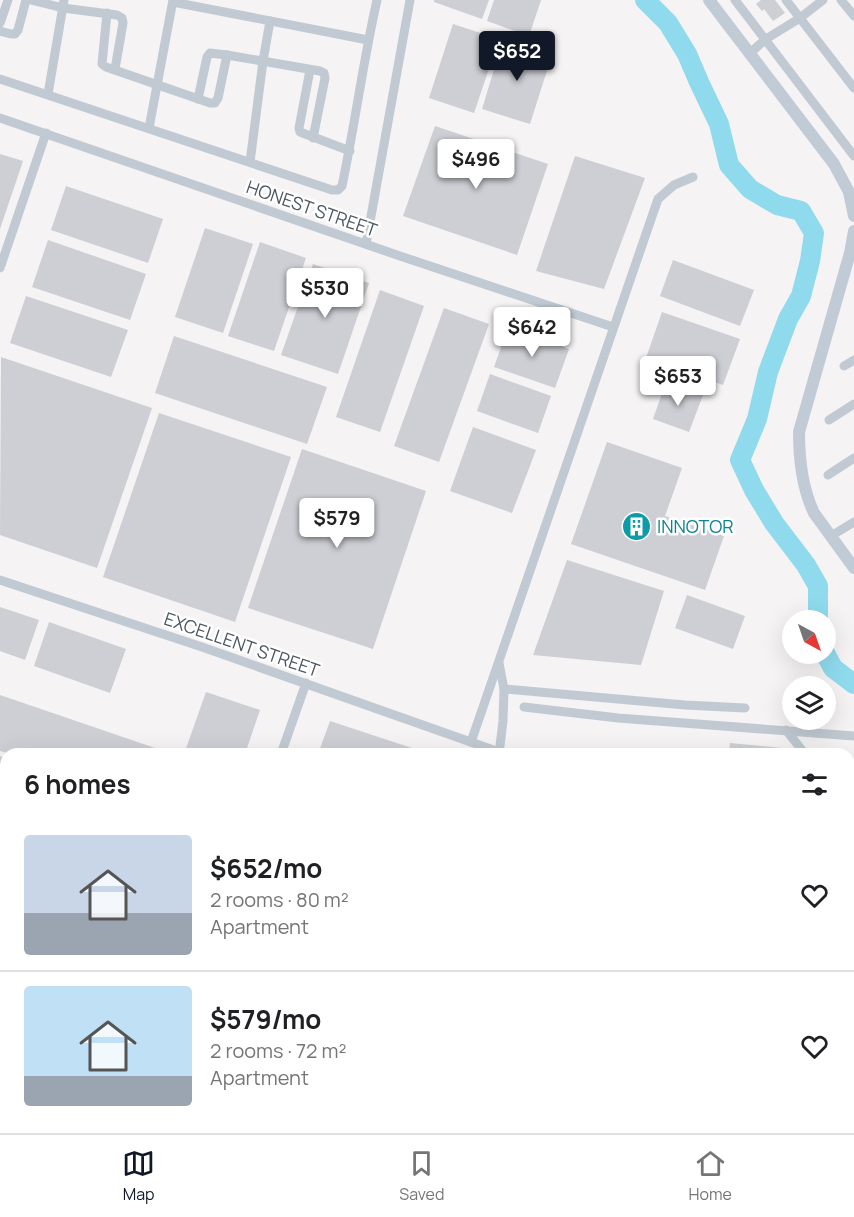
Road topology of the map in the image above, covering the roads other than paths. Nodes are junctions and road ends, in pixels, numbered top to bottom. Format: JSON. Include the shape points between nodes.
{"nodes":[{"id":1,"x":8,"y":0,"type":"edge"},
{"id":2,"x":26,"y":0,"type":"edge"},
{"id":3,"x":31,"y":0,"type":"edge"},
{"id":4,"x":377,"y":0,"type":"edge"},
{"id":5,"x":410,"y":0,"type":"edge"},
{"id":6,"x":709,"y":0,"type":"edge"},
{"id":7,"x":735,"y":0,"type":"edge"},
{"id":8,"x":786,"y":0,"type":"edge"},
{"id":9,"x":823,"y":0,"type":"edge"},
{"id":10,"x":842,"y":0,"type":"edge"},
{"id":11,"x":173,"y":1,"type":"edge"},
{"id":12,"x":64,"y":4,"type":"edge"},
{"id":13,"x":213,"y":5,"type":"edge"},
{"id":14,"x":107,"y":13,"type":"junction"},
{"id":15,"x":854,"y":16,"type":"edge"},
{"id":16,"x":800,"y":18,"type":"junction"},
{"id":17,"x":270,"y":21,"type":"junction"},
{"id":18,"x":0,"y":23,"type":"edge"},
{"id":19,"x":0,"y":31,"type":"edge"},
{"id":20,"x":766,"y":39,"type":"junction"},
{"id":21,"x":368,"y":40,"type":"junction"},
{"id":22,"x":750,"y":53,"type":"junction"},
{"id":23,"x":227,"y":55,"type":"junction"},
{"id":24,"x":263,"y":61,"type":"junction"},
{"id":25,"x":115,"y":69,"type":"junction"},
{"id":26,"x":310,"y":69,"type":"junction"},
{"id":27,"x":0,"y":79,"type":"edge"},
{"id":28,"x":158,"y":84,"type":"junction"},
{"id":29,"x":854,"y":88,"type":"edge"},
{"id":30,"x":48,"y":94,"type":"junction"},
{"id":31,"x":198,"y":99,"type":"junction"},
{"id":32,"x":0,"y":118,"type":"edge"},
{"id":33,"x":149,"y":128,"type":"junction"},
{"id":34,"x":46,"y":133,"type":"junction"},
{"id":35,"x":313,"y":138,"type":"junction"},
{"id":36,"x":350,"y":151,"type":"junction"},
{"id":37,"x":854,"y":156,"type":"edge"},
{"id":38,"x":250,"y":162,"type":"junction"},
{"id":39,"x":693,"y":177,"type":"dead end"},
{"id":40,"x":854,"y":216,"type":"edge"},
{"id":41,"x":854,"y":231,"type":"edge"},
{"id":42,"x":366,"y":244,"type":"junction"},
{"id":43,"x":0,"y":268,"type":"edge"},
{"id":44,"x":613,"y":327,"type":"junction"},
{"id":45,"x":854,"y":360,"type":"edge"},
{"id":46,"x":844,"y":366,"type":"dead end"},
{"id":47,"x":854,"y":404,"type":"edge"},
{"id":48,"x":829,"y":420,"type":"dead end"},
{"id":49,"x":854,"y":458,"type":"edge"},
{"id":50,"x":828,"y":475,"type":"dead end"},
{"id":51,"x":854,"y":522,"type":"edge"},
{"id":52,"x":831,"y":536,"type":"junction"},
{"id":53,"x":854,"y":568,"type":"edge"},
{"id":54,"x":0,"y":580,"type":"edge"},
{"id":55,"x":499,"y":661,"type":"junction"},
{"id":56,"x":306,"y":683,"type":"junction"},
{"id":57,"x":504,"y":689,"type":"junction"},
{"id":58,"x":524,"y":707,"type":"dead end"},
{"id":59,"x":745,"y":708,"type":"dead end"},
{"id":60,"x":782,"y":730,"type":"edge"},
{"id":61,"x":786,"y":730,"type":"joint"},
{"id":62,"x":854,"y":736,"type":"edge"},
{"id":63,"x":471,"y":742,"type":"junction"},
{"id":64,"x":283,"y":748,"type":"edge"},
{"id":65,"x":486,"y":748,"type":"edge"},
{"id":66,"x":500,"y":748,"type":"edge"},
{"id":67,"x":800,"y":748,"type":"edge"}],
"edges":[{"from":1,"to":18,"type":"street"},
{"from":2,"to":19,"type":"street","via":[[15,34]]},
{"from":3,"to":12,"type":"street"},
{"from":4,"to":21,"type":"street"},
{"from":5,"to":42,"type":"street"},
{"from":6,"to":22,"type":"main road"},
{"from":7,"to":20,"type":"street"},
{"from":8,"to":16,"type":"street"},
{"from":9,"to":16,"type":"street"},
{"from":10,"to":15,"type":"street"},
{"from":11,"to":13,"type":"street"},
{"from":11,"to":28,"type":"street"},
{"from":12,"to":14,"type":"street"},
{"from":12,"to":30,"type":"street"},
{"from":13,"to":17,"type":"street"},
{"from":14,"to":25,"type":"street","via":[[102,64]]},
{"from":14,"to":25,"type":"street","via":[[122,18],[123,23]]},
{"from":16,"to":20,"type":"street"},
{"from":16,"to":29,"type":"street"},
{"from":17,"to":21,"type":"street"},
{"from":17,"to":24,"type":"street"},
{"from":20,"to":22,"type":"street"},
{"from":20,"to":37,"type":"street"},
{"from":21,"to":36,"type":"street"},
{"from":22,"to":40,"type":"main road","via":[[834,164],[849,192]]},
{"from":23,"to":24,"type":"street"},
{"from":23,"to":31,"type":"street","via":[[210,53],[207,57]]},
{"from":23,"to":31,"type":"street","via":[[218,98],[210,103]]},
{"from":24,"to":26,"type":"street"},
{"from":24,"to":38,"type":"street"},
{"from":25,"to":28,"type":"street"},
{"from":26,"to":35,"type":"street","via":[[299,128]]},
{"from":26,"to":35,"type":"street","via":[[320,71],[325,78]]},
{"from":27,"to":30,"type":"street"},
{"from":28,"to":31,"type":"street"},
{"from":28,"to":33,"type":"street"},
{"from":30,"to":33,"type":"street"},
{"from":32,"to":34,"type":"street","name":"HONEST STREET"},
{"from":33,"to":38,"type":"street"},
{"from":34,"to":42,"type":"street","name":"HONEST STREET"},
{"from":34,"to":43,"type":"street"},
{"from":35,"to":36,"type":"street"},
{"from":36,"to":38,"type":"street","via":[[338,190]]},
{"from":39,"to":44,"type":"street","via":[[674,185],[658,199]]},
{"from":41,"to":52,"type":"main road","via":[[799,432],[805,490],[814,513]]},
{"from":42,"to":44,"type":"street","name":"HONEST STREET"},
{"from":44,"to":55,"type":"street"},
{"from":45,"to":46,"type":"street"},
{"from":47,"to":48,"type":"street"},
{"from":49,"to":50,"type":"street"},
{"from":51,"to":52,"type":"street"},
{"from":52,"to":53,"type":"main road"},
{"from":54,"to":56,"type":"street","name":"EXCELLENT STREET"},
{"from":55,"to":57,"type":"street"},
{"from":55,"to":63,"type":"street"},
{"from":56,"to":63,"type":"street","name":"EXCELLENT STREET"},
{"from":56,"to":64,"type":"street"},
{"from":57,"to":59,"type":"street"},
{"from":57,"to":66,"type":"street"},
{"from":58,"to":60,"type":"street"},
{"from":61,"to":62,"type":"street"},
{"from":61,"to":67,"type":"street"},
{"from":63,"to":65,"type":"street","name":"EXCELLENT STREET"}]}
